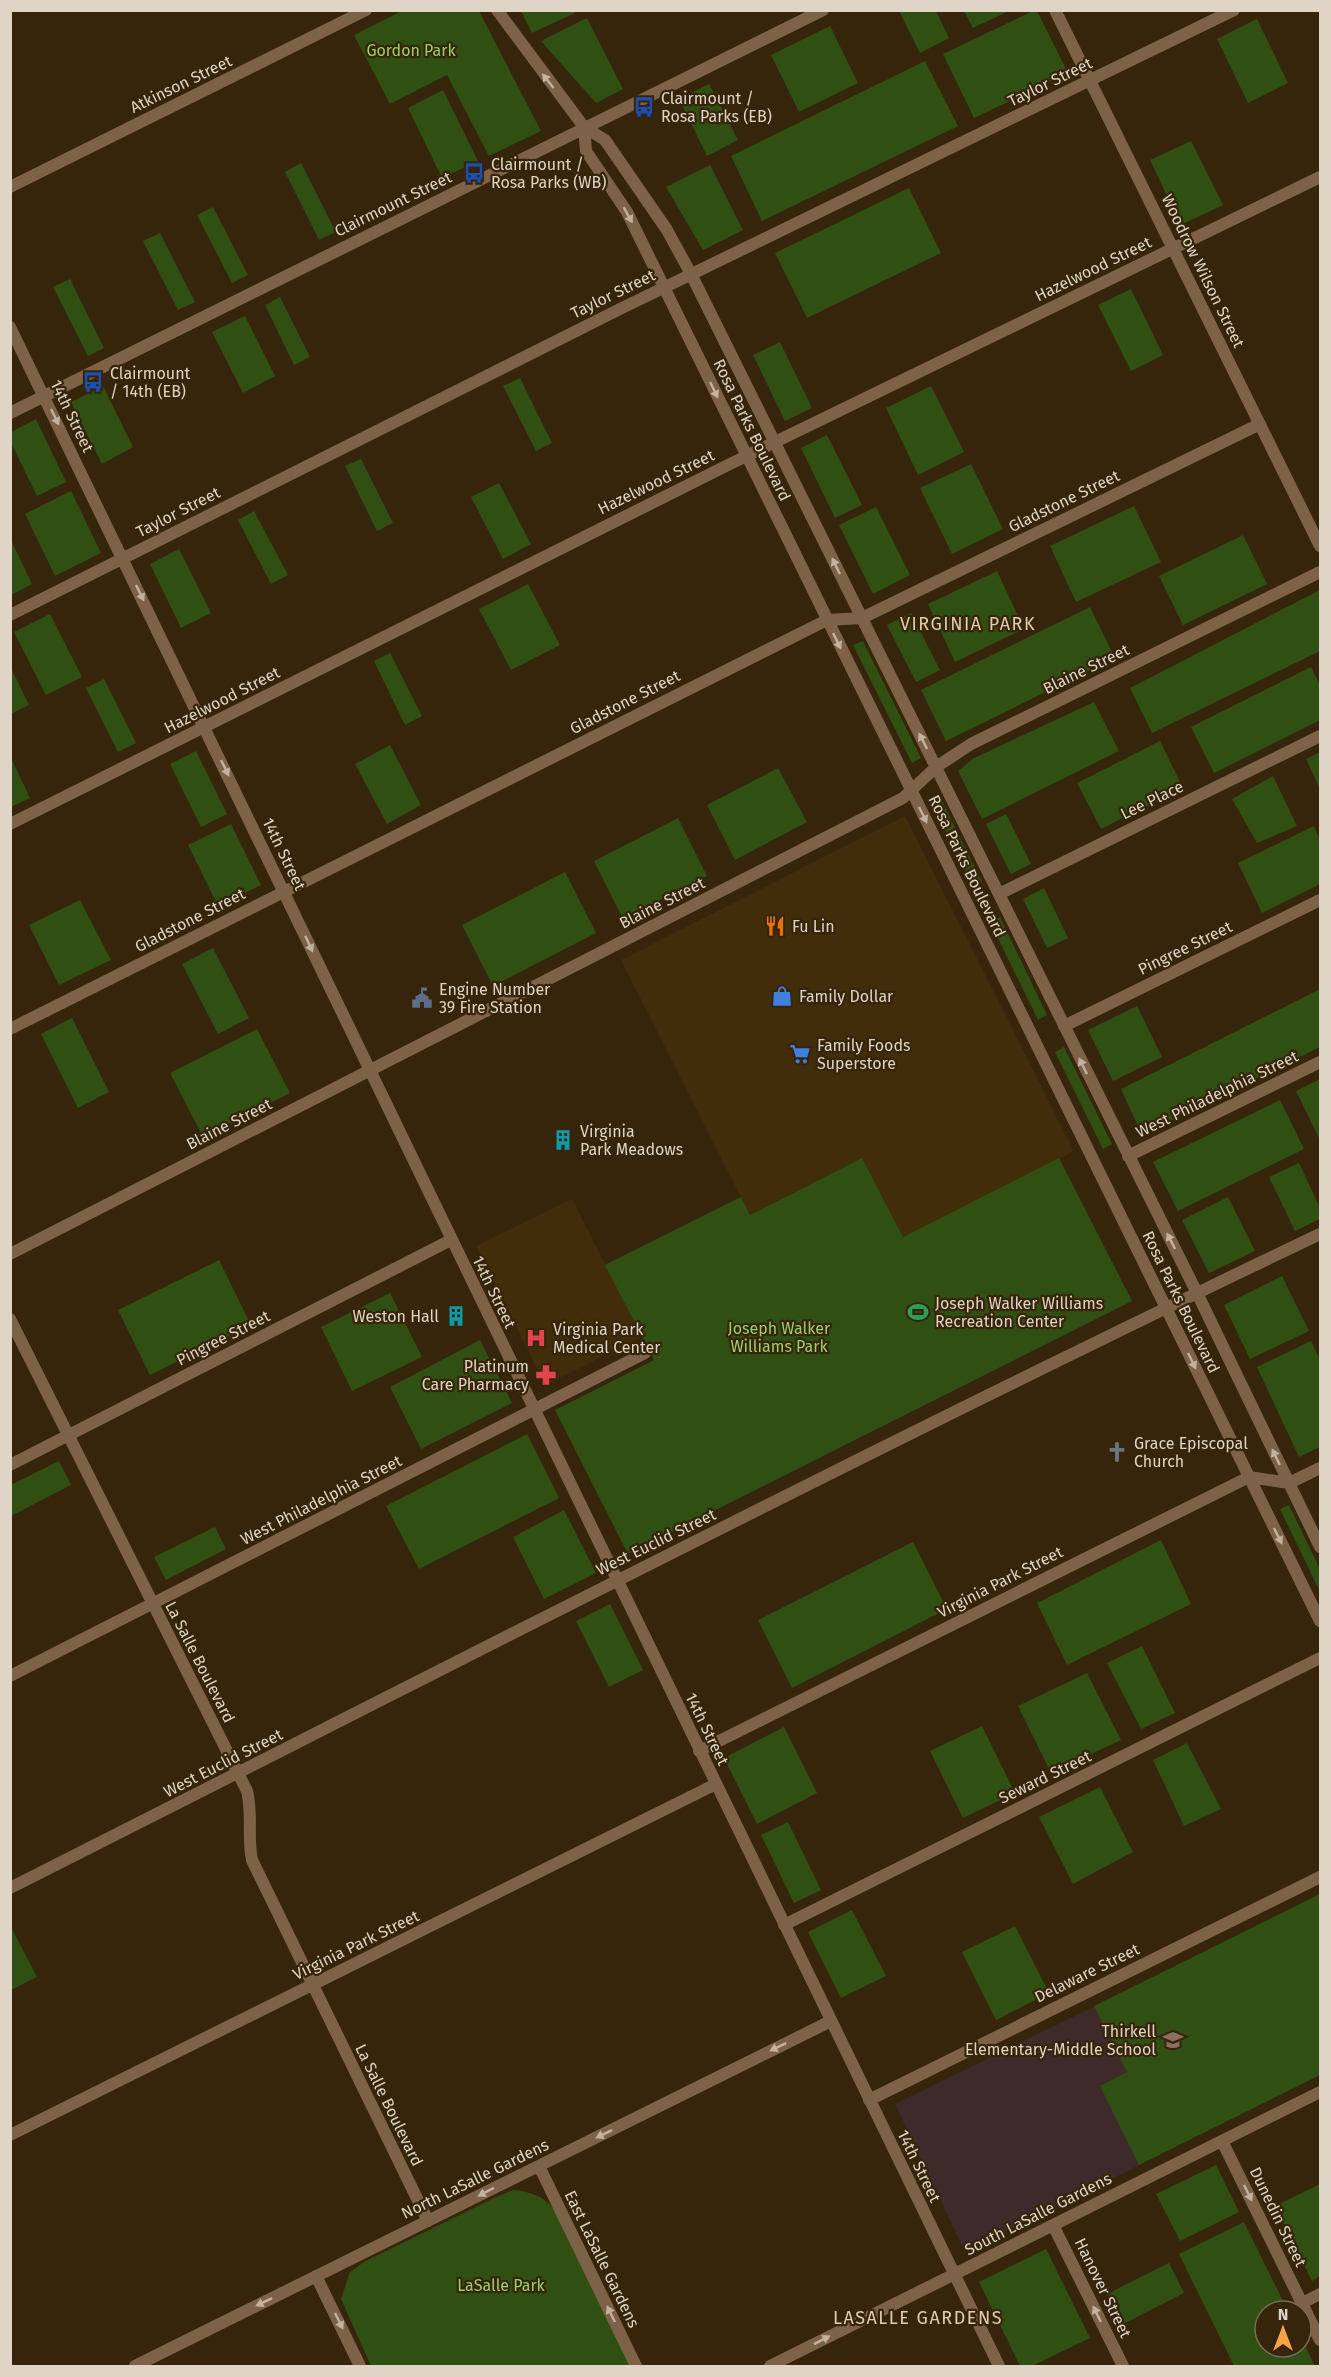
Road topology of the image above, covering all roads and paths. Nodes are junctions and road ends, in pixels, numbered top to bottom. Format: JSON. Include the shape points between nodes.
{"nodes":[{"id":1,"x":366,"y":10,"type":"edge"},
{"id":2,"x":497,"y":10,"type":"edge"},
{"id":3,"x":823,"y":10,"type":"edge"},
{"id":4,"x":1055,"y":10,"type":"edge"},
{"id":5,"x":1234,"y":10,"type":"edge"},
{"id":6,"x":1090,"y":81,"type":"junction"},
{"id":7,"x":584,"y":127,"type":"junction"},
{"id":8,"x":1320,"y":177,"type":"edge"},
{"id":9,"x":10,"y":187,"type":"edge"},
{"id":10,"x":1173,"y":249,"type":"junction"},
{"id":11,"x":692,"y":274,"type":"junction"},
{"id":12,"x":664,"y":288,"type":"junction"},
{"id":13,"x":10,"y":327,"type":"edge"},
{"id":14,"x":44,"y":396,"type":"junction"},
{"id":15,"x":10,"y":413,"type":"edge"},
{"id":16,"x":1260,"y":424,"type":"junction"},
{"id":17,"x":775,"y":442,"type":"junction"},
{"id":18,"x":746,"y":456,"type":"junction"},
{"id":19,"x":1320,"y":546,"type":"edge"},
{"id":20,"x":123,"y":558,"type":"junction"},
{"id":21,"x":1320,"y":572,"type":"edge"},
{"id":22,"x":10,"y":615,"type":"edge"},
{"id":23,"x":862,"y":618,"type":"junction"},
{"id":24,"x":826,"y":620,"type":"junction"},
{"id":25,"x":205,"y":727,"type":"junction"},
{"id":26,"x":1320,"y":736,"type":"edge"},
{"id":27,"x":936,"y":767,"type":"junction"},
{"id":28,"x":911,"y":790,"type":"junction"},
{"id":29,"x":10,"y":825,"type":"edge"},
{"id":30,"x":285,"y":892,"type":"junction"},
{"id":31,"x":999,"y":894,"type":"junction"},
{"id":32,"x":1320,"y":900,"type":"edge"},
{"id":33,"x":1064,"y":1026,"type":"junction"},
{"id":34,"x":10,"y":1029,"type":"edge"},
{"id":35,"x":1320,"y":1062,"type":"edge"},
{"id":36,"x":369,"y":1071,"type":"junction"},
{"id":37,"x":1128,"y":1156,"type":"junction"},
{"id":38,"x":1320,"y":1234,"type":"edge"},
{"id":39,"x":451,"y":1240,"type":"junction"},
{"id":40,"x":10,"y":1254,"type":"edge"},
{"id":41,"x":1197,"y":1293,"type":"junction"},
{"id":42,"x":1166,"y":1308,"type":"junction"},
{"id":43,"x":10,"y":1319,"type":"edge"},
{"id":44,"x":645,"y":1353,"type":"dead end"},
{"id":45,"x":534,"y":1410,"type":"junction"},
{"id":46,"x":68,"y":1436,"type":"junction"},
{"id":47,"x":10,"y":1465,"type":"edge"},
{"id":48,"x":1320,"y":1468,"type":"edge"},
{"id":49,"x":1249,"y":1477,"type":"junction"},
{"id":50,"x":1289,"y":1483,"type":"junction"},
{"id":51,"x":1320,"y":1547,"type":"edge"},
{"id":52,"x":616,"y":1580,"type":"junction"},
{"id":53,"x":152,"y":1605,"type":"junction"},
{"id":54,"x":1320,"y":1621,"type":"edge"},
{"id":55,"x":1320,"y":1658,"type":"edge"},
{"id":56,"x":10,"y":1676,"type":"edge"},
{"id":57,"x":699,"y":1750,"type":"junction"},
{"id":58,"x":239,"y":1774,"type":"junction"},
{"id":59,"x":716,"y":1784,"type":"junction"},
{"id":60,"x":1320,"y":1877,"type":"edge"},
{"id":61,"x":10,"y":1888,"type":"edge"},
{"id":62,"x":784,"y":1925,"type":"junction"},
{"id":63,"x":312,"y":1985,"type":"junction"},
{"id":64,"x":831,"y":2021,"type":"junction"},
{"id":65,"x":1320,"y":2092,"type":"edge"},
{"id":66,"x":869,"y":2100,"type":"junction"},
{"id":67,"x":10,"y":2135,"type":"edge"},
{"id":68,"x":1222,"y":2141,"type":"junction"},
{"id":69,"x":539,"y":2166,"type":"junction"},
{"id":70,"x":428,"y":2221,"type":"junction"},
{"id":71,"x":1053,"y":2225,"type":"junction"},
{"id":72,"x":954,"y":2275,"type":"junction"},
{"id":73,"x":316,"y":2277,"type":"junction"},
{"id":74,"x":1300,"y":2299,"type":"edge"},
{"id":75,"x":1313,"y":2326,"type":"edge"},
{"id":76,"x":1320,"y":2340,"type":"edge"},
{"id":77,"x":135,"y":2367,"type":"edge"},
{"id":78,"x":360,"y":2367,"type":"edge"},
{"id":79,"x":636,"y":2367,"type":"edge"},
{"id":80,"x":770,"y":2367,"type":"edge"},
{"id":81,"x":999,"y":2367,"type":"edge"},
{"id":82,"x":1123,"y":2367,"type":"edge"}],
"edges":[{"from":1,"to":9,"type":"street","name":"Atkinson Street"},
{"from":7,"to":2,"type":"street","name":"Rosa Parks Boulevard","one_way":true},
{"from":3,"to":7,"type":"street","name":"Clairmount Street"},
{"from":4,"to":6,"type":"street","name":"Woodrow Wilson Street"},
{"from":5,"to":6,"type":"street","name":"Taylor Street"},
{"from":6,"to":10,"type":"street","name":"Woodrow Wilson Street"},
{"from":6,"to":11,"type":"street","name":"Taylor Street"},
{"from":7,"to":11,"type":"street","name":"Rosa Parks Boulevard","via":[[605,140]]},
{"from":7,"to":12,"type":"street","name":"Rosa Parks Boulevard","one_way":true,"via":[[586,151],[627,212]]},
{"from":7,"to":14,"type":"street","name":"Clairmount Street"},
{"from":8,"to":10,"type":"street","name":"Hazelwood Street"},
{"from":10,"to":16,"type":"street","name":"Woodrow Wilson Street"},
{"from":10,"to":17,"type":"street","name":"Hazelwood Street"},
{"from":11,"to":12,"type":"street","name":"Taylor Street"},
{"from":11,"to":17,"type":"street","name":"Rosa Parks Boulevard"},
{"from":12,"to":18,"type":"street","name":"Rosa Parks Boulevard","one_way":true},
{"from":12,"to":20,"type":"street","name":"Taylor Street"},
{"from":13,"to":14,"type":"street","name":"14th Street"},
{"from":14,"to":15,"type":"street","name":"Clairmount Street"},
{"from":14,"to":20,"type":"street","name":"14th Street","one_way":true},
{"from":16,"to":19,"type":"street","name":"Woodrow Wilson Street"},
{"from":16,"to":23,"type":"street","name":"Gladstone Street"},
{"from":17,"to":18,"type":"street","name":"Hazelwood Street"},
{"from":23,"to":17,"type":"street","name":"Rosa Parks Boulevard","one_way":true},
{"from":18,"to":24,"type":"street","name":"Rosa Parks Boulevard"},
{"from":18,"to":25,"type":"street","name":"Hazelwood Street"},
{"from":20,"to":22,"type":"street","name":"Taylor Street"},
{"from":20,"to":25,"type":"street","name":"14th Street","one_way":true},
{"from":21,"to":27,"type":"street","name":"Blaine Street","via":[[971,744]]},
{"from":23,"to":24,"type":"street","name":"Gladstone Street"},
{"from":27,"to":23,"type":"street","name":"Rosa Parks Boulevard","one_way":true},
{"from":24,"to":28,"type":"street","name":"Rosa Parks Boulevard","one_way":true},
{"from":24,"to":30,"type":"street","name":"Gladstone Street"},
{"from":25,"to":29,"type":"street","name":"Hazelwood Street"},
{"from":25,"to":30,"type":"street","name":"14th Street","one_way":true},
{"from":26,"to":31,"type":"street","name":"Lee Place"},
{"from":27,"to":28,"type":"street","name":"Blaine Street"},
{"from":27,"to":31,"type":"street","name":"Rosa Parks Boulevard"},
{"from":28,"to":36,"type":"street","name":"Blaine Street","via":[[903,798],[826,838]]},
{"from":28,"to":42,"type":"street","name":"Rosa Parks Boulevard","one_way":true},
{"from":30,"to":34,"type":"street","name":"Gladstone Street"},
{"from":30,"to":36,"type":"street","name":"14th Street","one_way":true},
{"from":31,"to":33,"type":"street","name":"Rosa Parks Boulevard"},
{"from":32,"to":33,"type":"street","name":"Pingree Street"},
{"from":37,"to":33,"type":"street","name":"Rosa Parks Boulevard","one_way":true},
{"from":35,"to":37,"type":"street","name":"West Philadelphia Street"},
{"from":36,"to":39,"type":"street","name":"14th Street"},
{"from":36,"to":40,"type":"street","name":"Blaine Street"},
{"from":41,"to":37,"type":"street","name":"Rosa Parks Boulevard","one_way":true},
{"from":38,"to":41,"type":"street","name":"West Euclid Street"},
{"from":39,"to":45,"type":"street","name":"14th Street"},
{"from":39,"to":46,"type":"street","name":"Pingree Street"},
{"from":41,"to":42,"type":"street","name":"West Euclid Street"},
{"from":50,"to":41,"type":"street","name":"Rosa Parks Boulevard","one_way":true},
{"from":42,"to":49,"type":"street","name":"Rosa Parks Boulevard","one_way":true},
{"from":42,"to":52,"type":"street","name":"West Euclid Street"},
{"from":43,"to":46,"type":"street","name":"La Salle Boulevard"},
{"from":44,"to":45,"type":"street","name":"West Philadelphia Street"},
{"from":45,"to":52,"type":"street","name":"14th Street"},
{"from":45,"to":53,"type":"street","name":"West Philadelphia Street"},
{"from":46,"to":47,"type":"street","name":"Pingree Street"},
{"from":46,"to":53,"type":"street","name":"La Salle Boulevard"},
{"from":48,"to":50,"type":"street"},
{"from":49,"to":50,"type":"street"},
{"from":49,"to":54,"type":"street","name":"Rosa Parks Boulevard","one_way":true},
{"from":49,"to":57,"type":"street","name":"Virginia Park Street"},
{"from":50,"to":51,"type":"street","name":"Rosa Parks Boulevard"},
{"from":52,"to":57,"type":"street","name":"14th Street"},
{"from":52,"to":58,"type":"street","name":"West Euclid Street"},
{"from":53,"to":56,"type":"street","name":"West Philadelphia Street"},
{"from":53,"to":58,"type":"street","name":"La Salle Boulevard"},
{"from":55,"to":62,"type":"street","name":"Seward Street"},
{"from":57,"to":59,"type":"street","name":"14th Street"},
{"from":58,"to":61,"type":"street","name":"West Euclid Street"},
{"from":58,"to":63,"type":"street","name":"La Salle Boulevard","via":[[250,1802],[248,1833],[252,1860]]},
{"from":59,"to":62,"type":"street","name":"14th Street"},
{"from":59,"to":63,"type":"street","name":"Virginia Park Street"},
{"from":60,"to":66,"type":"street","name":"Delaware Street"},
{"from":62,"to":64,"type":"street","name":"14th Street"},
{"from":63,"to":67,"type":"street","name":"Virginia Park Street"},
{"from":63,"to":70,"type":"street","name":"La Salle Boulevard"},
{"from":64,"to":66,"type":"street","name":"14th Street"},
{"from":64,"to":69,"type":"street","name":"North LaSalle Gardens","one_way":true},
{"from":65,"to":68,"type":"street","name":"South LaSalle Gardens"},
{"from":66,"to":72,"type":"street","name":"14th Street"},
{"from":68,"to":71,"type":"street","name":"South LaSalle Gardens"},
{"from":68,"to":74,"type":"street","name":"Dunedin Street","one_way":true},
{"from":69,"to":70,"type":"street","name":"North LaSalle Gardens","one_way":true},
{"from":79,"to":69,"type":"street","name":"East LaSalle Gardens","one_way":true},
{"from":70,"to":73,"type":"street","name":"North LaSalle Gardens"},
{"from":71,"to":72,"type":"street","name":"South LaSalle Gardens"},
{"from":82,"to":71,"type":"street","name":"Hanover Street","one_way":true},
{"from":80,"to":72,"type":"street","name":"South LaSalle Gardens","one_way":true},
{"from":72,"to":81,"type":"street","name":"14th Street"},
{"from":73,"to":77,"type":"street","name":"North LaSalle Gardens","one_way":true},
{"from":73,"to":78,"type":"street","one_way":true},
{"from":75,"to":76,"type":"street","name":"Dunedin Street"}]}
